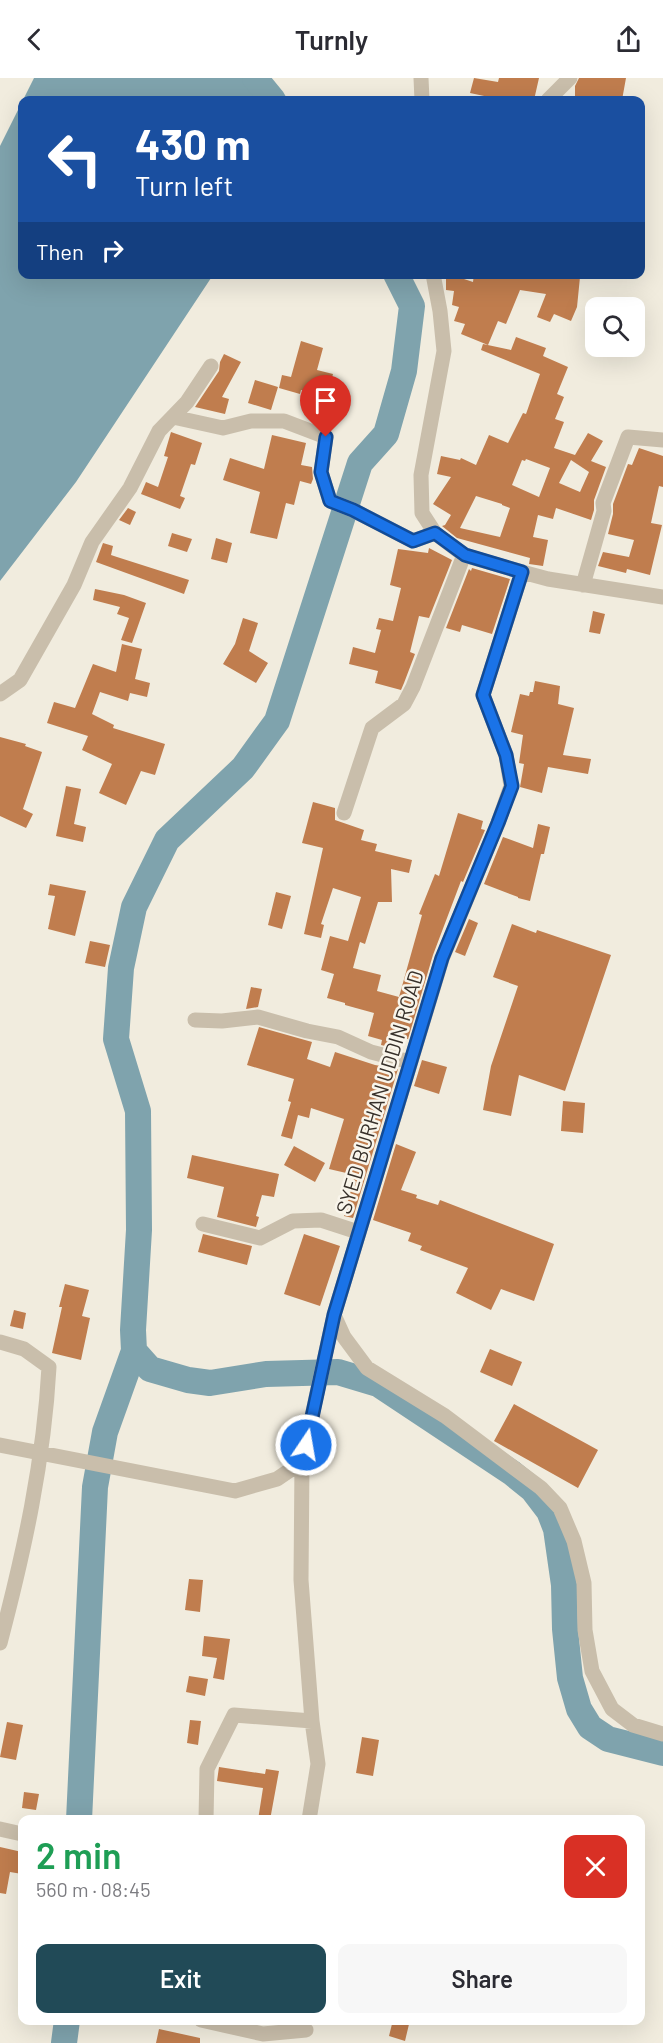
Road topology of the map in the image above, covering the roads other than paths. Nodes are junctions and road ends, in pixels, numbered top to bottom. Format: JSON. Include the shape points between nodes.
{"nodes":[{"id":1,"x":421,"y":78,"type":"edge"},
{"id":2,"x":570,"y":78,"type":"edge"},
{"id":3,"x":422,"y":96,"type":"edge"},
{"id":4,"x":552,"y":96,"type":"edge"},
{"id":5,"x":434,"y":279,"type":"edge"},
{"id":6,"x":211,"y":366,"type":"dead end"},
{"id":7,"x":173,"y":417,"type":"junction"},
{"id":8,"x":663,"y":440,"type":"edge"},
{"id":9,"x":435,"y":533,"type":"junction"},
{"id":10,"x":465,"y":555,"type":"junction"},
{"id":11,"x":522,"y":572,"type":"junction"},
{"id":12,"x":583,"y":585,"type":"junction"},
{"id":13,"x":663,"y":597,"type":"edge"},
{"id":14,"x":0,"y":694,"type":"edge"},
{"id":15,"x":344,"y":813,"type":"dead end"},
{"id":16,"x":195,"y":1020,"type":"dead end"},
{"id":17,"x":410,"y":1062,"type":"junction"},
{"id":18,"x":203,"y":1224,"type":"dead end"},
{"id":19,"x":358,"y":1232,"type":"junction"},
{"id":20,"x":332,"y":1320,"type":"junction"},
{"id":21,"x":0,"y":1342,"type":"edge"},
{"id":22,"x":0,"y":1445,"type":"edge"},
{"id":23,"x":42,"y":1453,"type":"junction"},
{"id":24,"x":302,"y":1462,"type":"junction"},
{"id":25,"x":0,"y":1642,"type":"edge"},
{"id":26,"x":312,"y":1720,"type":"junction"},
{"id":27,"x":663,"y":1734,"type":"edge"},
{"id":28,"x":206,"y":1815,"type":"edge"},
{"id":29,"x":310,"y":1815,"type":"edge"},
{"id":30,"x":0,"y":1829,"type":"edge"},
{"id":31,"x":18,"y":1833,"type":"edge"},
{"id":32,"x":223,"y":2025,"type":"edge"},
{"id":33,"x":305,"y":2031,"type":"edge"}],
"edges":[{"from":1,"to":3,"type":"street"},
{"from":2,"to":4,"type":"street"},
{"from":5,"to":9,"type":"street","via":[[444,351],[421,475],[422,513]]},
{"from":6,"to":7,"type":"street"},
{"from":7,"to":9,"type":"street","via":[[223,428],[251,421],[284,421],[326,437],[321,472],[330,501],[413,541]]},
{"from":7,"to":14,"type":"street","via":[[159,431],[130,488],[92,542],[74,585],[20,680]]},
{"from":8,"to":12,"type":"street","via":[[628,437],[603,503]]},
{"from":9,"to":10,"type":"street"},
{"from":10,"to":11,"type":"street"},
{"from":10,"to":15,"type":"street","via":[[414,687],[404,704],[372,728]]},
{"from":11,"to":12,"type":"street"},
{"from":11,"to":17,"type":"street","name":"SYED BURHAN UDDIN ROAD","via":[[483,695],[506,755],[512,786],[442,958]]},
{"from":12,"to":13,"type":"street"},
{"from":16,"to":17,"type":"street","via":[[222,1022],[258,1017],[338,1037],[371,1052]]},
{"from":17,"to":19,"type":"street","name":"SYED BURHAN UDDIN ROAD"},
{"from":18,"to":19,"type":"street","via":[[260,1238],[293,1221],[321,1220]]},
{"from":19,"to":20,"type":"street","name":"SYED BURHAN UDDIN ROAD"},
{"from":20,"to":24,"type":"street","name":"SYED BURHAN UDDIN ROAD"},
{"from":20,"to":27,"type":"street","via":[[367,1368],[445,1416],[541,1488],[560,1508],[574,1541],[584,1583],[585,1630],[592,1671],[612,1709],[633,1725]]},
{"from":21,"to":23,"type":"street","via":[[24,1349],[49,1367]]},
{"from":22,"to":23,"type":"street"},
{"from":23,"to":24,"type":"street","via":[[235,1491],[277,1479]]},
{"from":23,"to":25,"type":"street"},
{"from":24,"to":26,"type":"street","name":"SYED BURHAN UDDIN ROAD","via":[[301,1580]]},
{"from":26,"to":28,"type":"street","via":[[234,1715],[207,1769]]},
{"from":26,"to":29,"type":"street","name":"SYED BURHAN UDDIN ROAD","via":[[318,1764]]},
{"from":30,"to":31,"type":"street"},
{"from":32,"to":33,"type":"street","via":[[263,2034]]}]}
